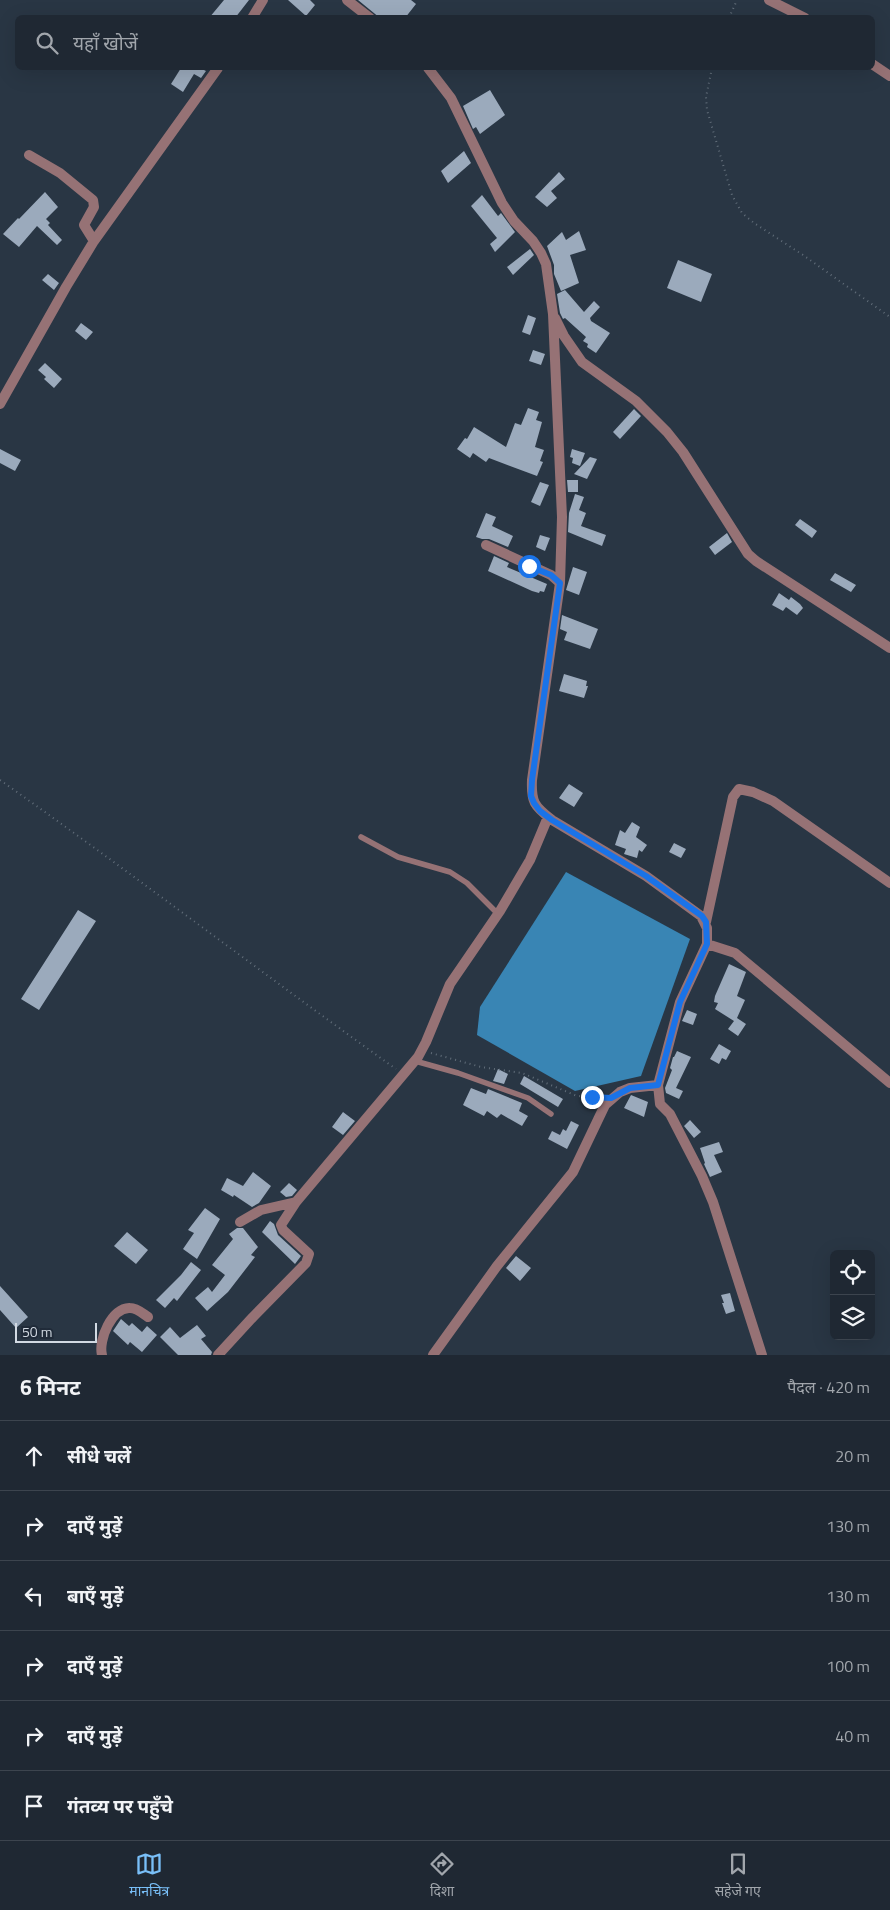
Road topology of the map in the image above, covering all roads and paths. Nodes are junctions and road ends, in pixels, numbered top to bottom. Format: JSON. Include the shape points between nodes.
{"nodes":[{"id":1,"x":263,"y":0,"type":"edge"},
{"id":2,"x":347,"y":0,"type":"edge"},
{"id":3,"x":737,"y":0,"type":"edge"},
{"id":4,"x":769,"y":0,"type":"edge"},
{"id":5,"x":254,"y":15,"type":"edge"},
{"id":6,"x":366,"y":15,"type":"edge"},
{"id":7,"x":730,"y":15,"type":"edge"},
{"id":8,"x":799,"y":15,"type":"edge"},
{"id":9,"x":875,"y":66,"type":"edge"},
{"id":10,"x":217,"y":70,"type":"edge"},
{"id":11,"x":430,"y":70,"type":"edge"},
{"id":12,"x":712,"y":70,"type":"edge"},
{"id":13,"x":890,"y":76,"type":"edge"},
{"id":14,"x":29,"y":155,"type":"dead end"},
{"id":15,"x":94,"y":241,"type":"junction"},
{"id":16,"x":553,"y":314,"type":"junction"},
{"id":17,"x":890,"y":318,"type":"edge"},
{"id":18,"x":0,"y":404,"type":"edge"},
{"id":19,"x":486,"y":545,"type":"dead end"},
{"id":20,"x":560,"y":583,"type":"junction"},
{"id":21,"x":890,"y":648,"type":"edge"},
{"id":22,"x":0,"y":780,"type":"edge"},
{"id":23,"x":548,"y":817,"type":"junction"},
{"id":24,"x":361,"y":837,"type":"dead end"},
{"id":25,"x":890,"y":883,"type":"edge"},
{"id":26,"x":498,"y":914,"type":"junction"},
{"id":27,"x":706,"y":922,"type":"junction"},
{"id":28,"x":707,"y":944,"type":"junction"},
{"id":29,"x":422,"y":1050,"type":"junction"},
{"id":30,"x":415,"y":1061,"type":"junction"},
{"id":31,"x":403,"y":1075,"type":"junction"},
{"id":32,"x":890,"y":1083,"type":"edge"},
{"id":33,"x":658,"y":1085,"type":"junction"},
{"id":34,"x":611,"y":1098,"type":"junction"},
{"id":35,"x":551,"y":1114,"type":"dead end"},
{"id":36,"x":296,"y":1202,"type":"junction"},
{"id":37,"x":240,"y":1222,"type":"dead end"},
{"id":38,"x":148,"y":1317,"type":"dead end"},
{"id":39,"x":102,"y":1355,"type":"edge"},
{"id":40,"x":218,"y":1355,"type":"edge"},
{"id":41,"x":433,"y":1355,"type":"edge"},
{"id":42,"x":762,"y":1355,"type":"edge"}],
"edges":[{"from":1,"to":5,"type":"street"},
{"from":2,"to":6,"type":"street"},
{"from":3,"to":7,"type":"path"},
{"from":4,"to":8,"type":"street"},
{"from":9,"to":13,"type":"street"},
{"from":10,"to":15,"type":"street"},
{"from":11,"to":16,"type":"street","via":[[451,98],[502,204],[541,254],[546,264]]},
{"from":12,"to":17,"type":"path","via":[[707,110],[732,195],[742,213]]},
{"from":14,"to":15,"type":"street","via":[[60,173],[93,200],[94,208],[84,225]]},
{"from":15,"to":18,"type":"street"},
{"from":16,"to":20,"type":"street","via":[[562,517]]},
{"from":16,"to":21,"type":"street","via":[[582,362],[636,401],[667,432],[744,550]]},
{"from":19,"to":20,"type":"street","via":[[551,575]]},
{"from":20,"to":23,"type":"street","via":[[531,796]]},
{"from":22,"to":31,"type":"path"},
{"from":23,"to":26,"type":"street","via":[[530,860]]},
{"from":23,"to":27,"type":"street","via":[[646,876]]},
{"from":24,"to":26,"type":"lane","via":[[398,857],[450,872]]},
{"from":25,"to":27,"type":"street","via":[[773,801],[739,789],[733,797]]},
{"from":26,"to":29,"type":"street","via":[[450,984]]},
{"from":27,"to":28,"type":"street"},
{"from":28,"to":32,"type":"street","via":[[735,953]]},
{"from":28,"to":33,"type":"street","via":[[680,1002]]},
{"from":29,"to":30,"type":"street"},
{"from":29,"to":34,"type":"path","via":[[481,1067],[522,1073],[577,1096]]},
{"from":30,"to":31,"type":"street"},
{"from":30,"to":35,"type":"lane","via":[[528,1098]]},
{"from":31,"to":36,"type":"street"},
{"from":33,"to":34,"type":"street","via":[[630,1088]]},
{"from":33,"to":42,"type":"street","via":[[660,1104],[670,1114],[713,1202]]},
{"from":34,"to":41,"type":"street","via":[[572,1172],[497,1266]]},
{"from":36,"to":37,"type":"street","via":[[261,1210]]},
{"from":36,"to":40,"type":"street","via":[[281,1225],[309,1254],[306,1263]]},
{"from":38,"to":39,"type":"street","via":[[133,1308],[120,1311],[105,1332],[101,1342]]}]}
